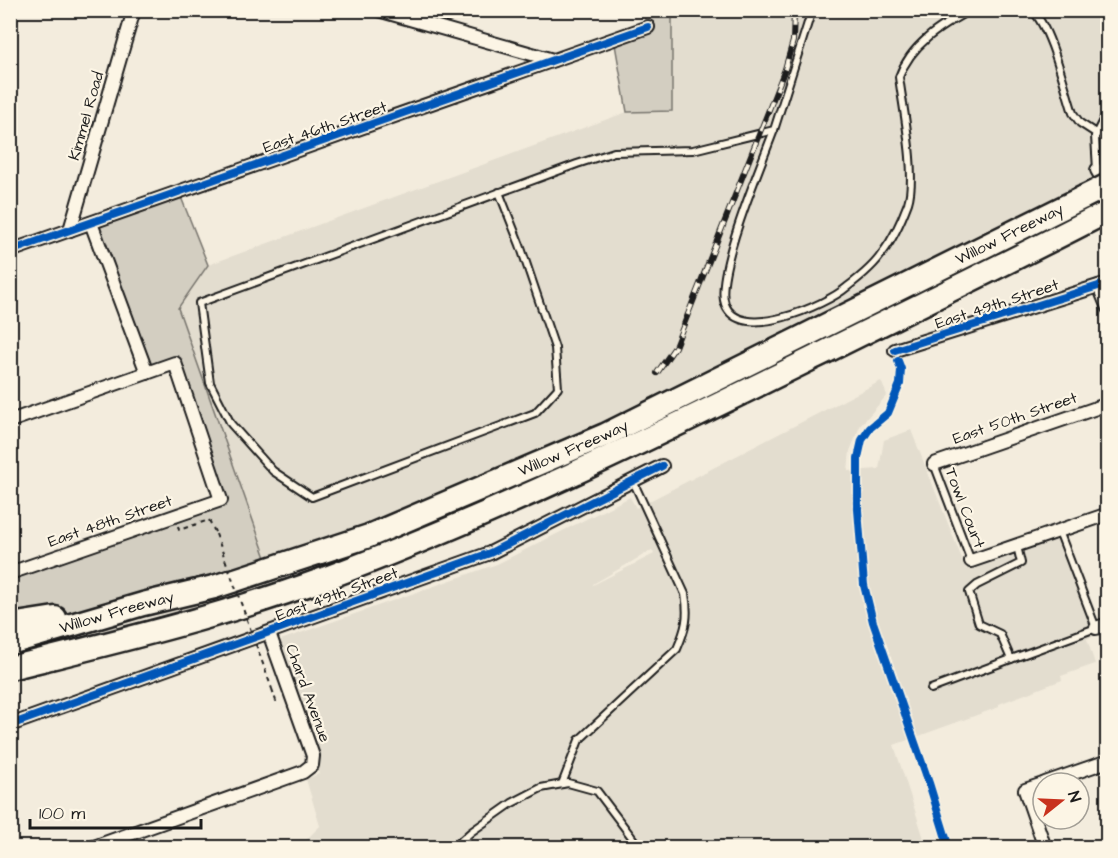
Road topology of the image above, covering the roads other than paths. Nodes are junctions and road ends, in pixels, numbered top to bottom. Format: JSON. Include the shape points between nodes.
{"nodes":[{"id":1,"x":134,"y":10,"type":"edge"},
{"id":2,"x":378,"y":10,"type":"edge"},
{"id":3,"x":812,"y":10,"type":"edge"},
{"id":4,"x":970,"y":10,"type":"edge"},
{"id":5,"x":1032,"y":10,"type":"edge"},
{"id":6,"x":648,"y":27,"type":"dead end"},
{"id":7,"x":553,"y":60,"type":"junction"},
{"id":8,"x":1107,"y":110,"type":"edge"},
{"id":9,"x":774,"y":130,"type":"junction"},
{"id":10,"x":1097,"y":134,"type":"junction"},
{"id":11,"x":1104,"y":181,"type":"edge"},
{"id":12,"x":499,"y":192,"type":"junction"},
{"id":13,"x":1101,"y":215,"type":"edge"},
{"id":14,"x":91,"y":223,"type":"junction"},
{"id":15,"x":70,"y":230,"type":"junction"},
{"id":16,"x":10,"y":251,"type":"edge"},
{"id":17,"x":1103,"y":284,"type":"edge"},
{"id":18,"x":1107,"y":308,"type":"edge"},
{"id":19,"x":895,"y":350,"type":"dead end"},
{"id":20,"x":147,"y":373,"type":"junction"},
{"id":21,"x":1107,"y":404,"type":"edge"},
{"id":22,"x":10,"y":421,"type":"edge"},
{"id":23,"x":934,"y":464,"type":"joint"},
{"id":24,"x":662,"y":466,"type":"dead end"},
{"id":25,"x":632,"y":481,"type":"junction"},
{"id":26,"x":1107,"y":514,"type":"edge"},
{"id":27,"x":1059,"y":531,"type":"junction"},
{"id":28,"x":1017,"y":546,"type":"junction"},
{"id":29,"x":971,"y":561,"type":"joint"},
{"id":30,"x":10,"y":573,"type":"edge"},
{"id":31,"x":143,"y":604,"type":"junction"},
{"id":32,"x":10,"y":625,"type":"edge"},
{"id":33,"x":1102,"y":626,"type":"edge"},
{"id":34,"x":269,"y":633,"type":"junction"},
{"id":35,"x":10,"y":643,"type":"edge"},
{"id":36,"x":1011,"y":659,"type":"junction"},
{"id":37,"x":10,"y":669,"type":"edge"},
{"id":38,"x":931,"y":688,"type":"dead end"},
{"id":39,"x":10,"y":725,"type":"edge"},
{"id":40,"x":1107,"y":761,"type":"edge"},
{"id":41,"x":1078,"y":771,"type":"edge"},
{"id":42,"x":562,"y":784,"type":"junction"},
{"id":43,"x":1031,"y":788,"type":"edge"},
{"id":44,"x":1031,"y":807,"type":"edge"},
{"id":45,"x":1039,"y":831,"type":"edge"},
{"id":46,"x":94,"y":847,"type":"edge"},
{"id":47,"x":453,"y":848,"type":"edge"},
{"id":48,"x":640,"y":848,"type":"edge"},
{"id":49,"x":1045,"y":848,"type":"edge"}],
"edges":[{"from":1,"to":15,"type":"street","name":"Kimmel Road"},
{"from":2,"to":7,"type":"street"},
{"from":3,"to":9,"type":"lane"},
{"from":4,"to":9,"type":"lane","via":[[918,46],[899,76],[911,174],[908,201],[883,253],[846,288],[802,312],[751,322],[734,316],[725,304],[723,282]]},
{"from":5,"to":10,"type":"lane","via":[[1047,35],[1073,112],[1080,123]]},
{"from":6,"to":7,"type":"street","name":"East 46th Street"},
{"from":7,"to":14,"type":"street","name":"East 46th Street"},
{"from":8,"to":10,"type":"lane"},
{"from":9,"to":12,"type":"lane","via":[[693,150],[614,152]]},
{"from":10,"to":11,"type":"lane"},
{"from":11,"to":31,"type":"highway","name":"Willow Freeway","bridge":true,"via":[[1084,196],[605,435],[369,536],[214,587]]},
{"from":12,"to":12,"type":"lane","via":[[199,303],[210,383],[231,424],[273,471],[312,497],[535,413],[558,388],[555,348]]},
{"from":13,"to":37,"type":"highway","name":"Willow Freeway","via":[[627,450],[446,530],[320,580],[186,625]]},
{"from":14,"to":15,"type":"street","name":"East 46th Street"},
{"from":14,"to":20,"type":"street"},
{"from":15,"to":16,"type":"street","name":"East 46th Street"},
{"from":17,"to":18,"type":"street"},
{"from":17,"to":19,"type":"street","name":"East 49th Street"},
{"from":20,"to":22,"type":"street"},
{"from":20,"to":30,"type":"street","name":"East 48th Street","via":[[175,363],[221,500]]},
{"from":21,"to":23,"type":"street","name":"East 50th Street"},
{"from":23,"to":29,"type":"lane","name":"Towl Court"},
{"from":24,"to":25,"type":"street","name":"East 49th Street"},
{"from":25,"to":34,"type":"street","name":"East 49th Street","via":[[490,553]]},
{"from":25,"to":42,"type":"lane","via":[[685,594],[685,630],[677,649],[579,741]]},
{"from":26,"to":27,"type":"street"},
{"from":27,"to":28,"type":"street"},
{"from":27,"to":33,"type":"lane"},
{"from":28,"to":29,"type":"street"},
{"from":28,"to":36,"type":"lane","via":[[1022,563],[969,592],[979,624],[1000,634]]},
{"from":31,"to":32,"type":"highway"},
{"from":31,"to":35,"type":"highway","name":"Willow Freeway"},
{"from":33,"to":36,"type":"lane"},
{"from":34,"to":39,"type":"street","name":"East 49th Street"},
{"from":34,"to":46,"type":"street","name":"Chard Avenue","via":[[313,756],[312,765],[303,772]]},
{"from":36,"to":38,"type":"lane"},
{"from":40,"to":41,"type":"street"},
{"from":42,"to":47,"type":"lane","via":[[541,788],[512,803]]},
{"from":42,"to":48,"type":"lane","via":[[597,791]]},
{"from":43,"to":44,"type":"street","via":[[1025,790]]},
{"from":45,"to":49,"type":"street"}]}
